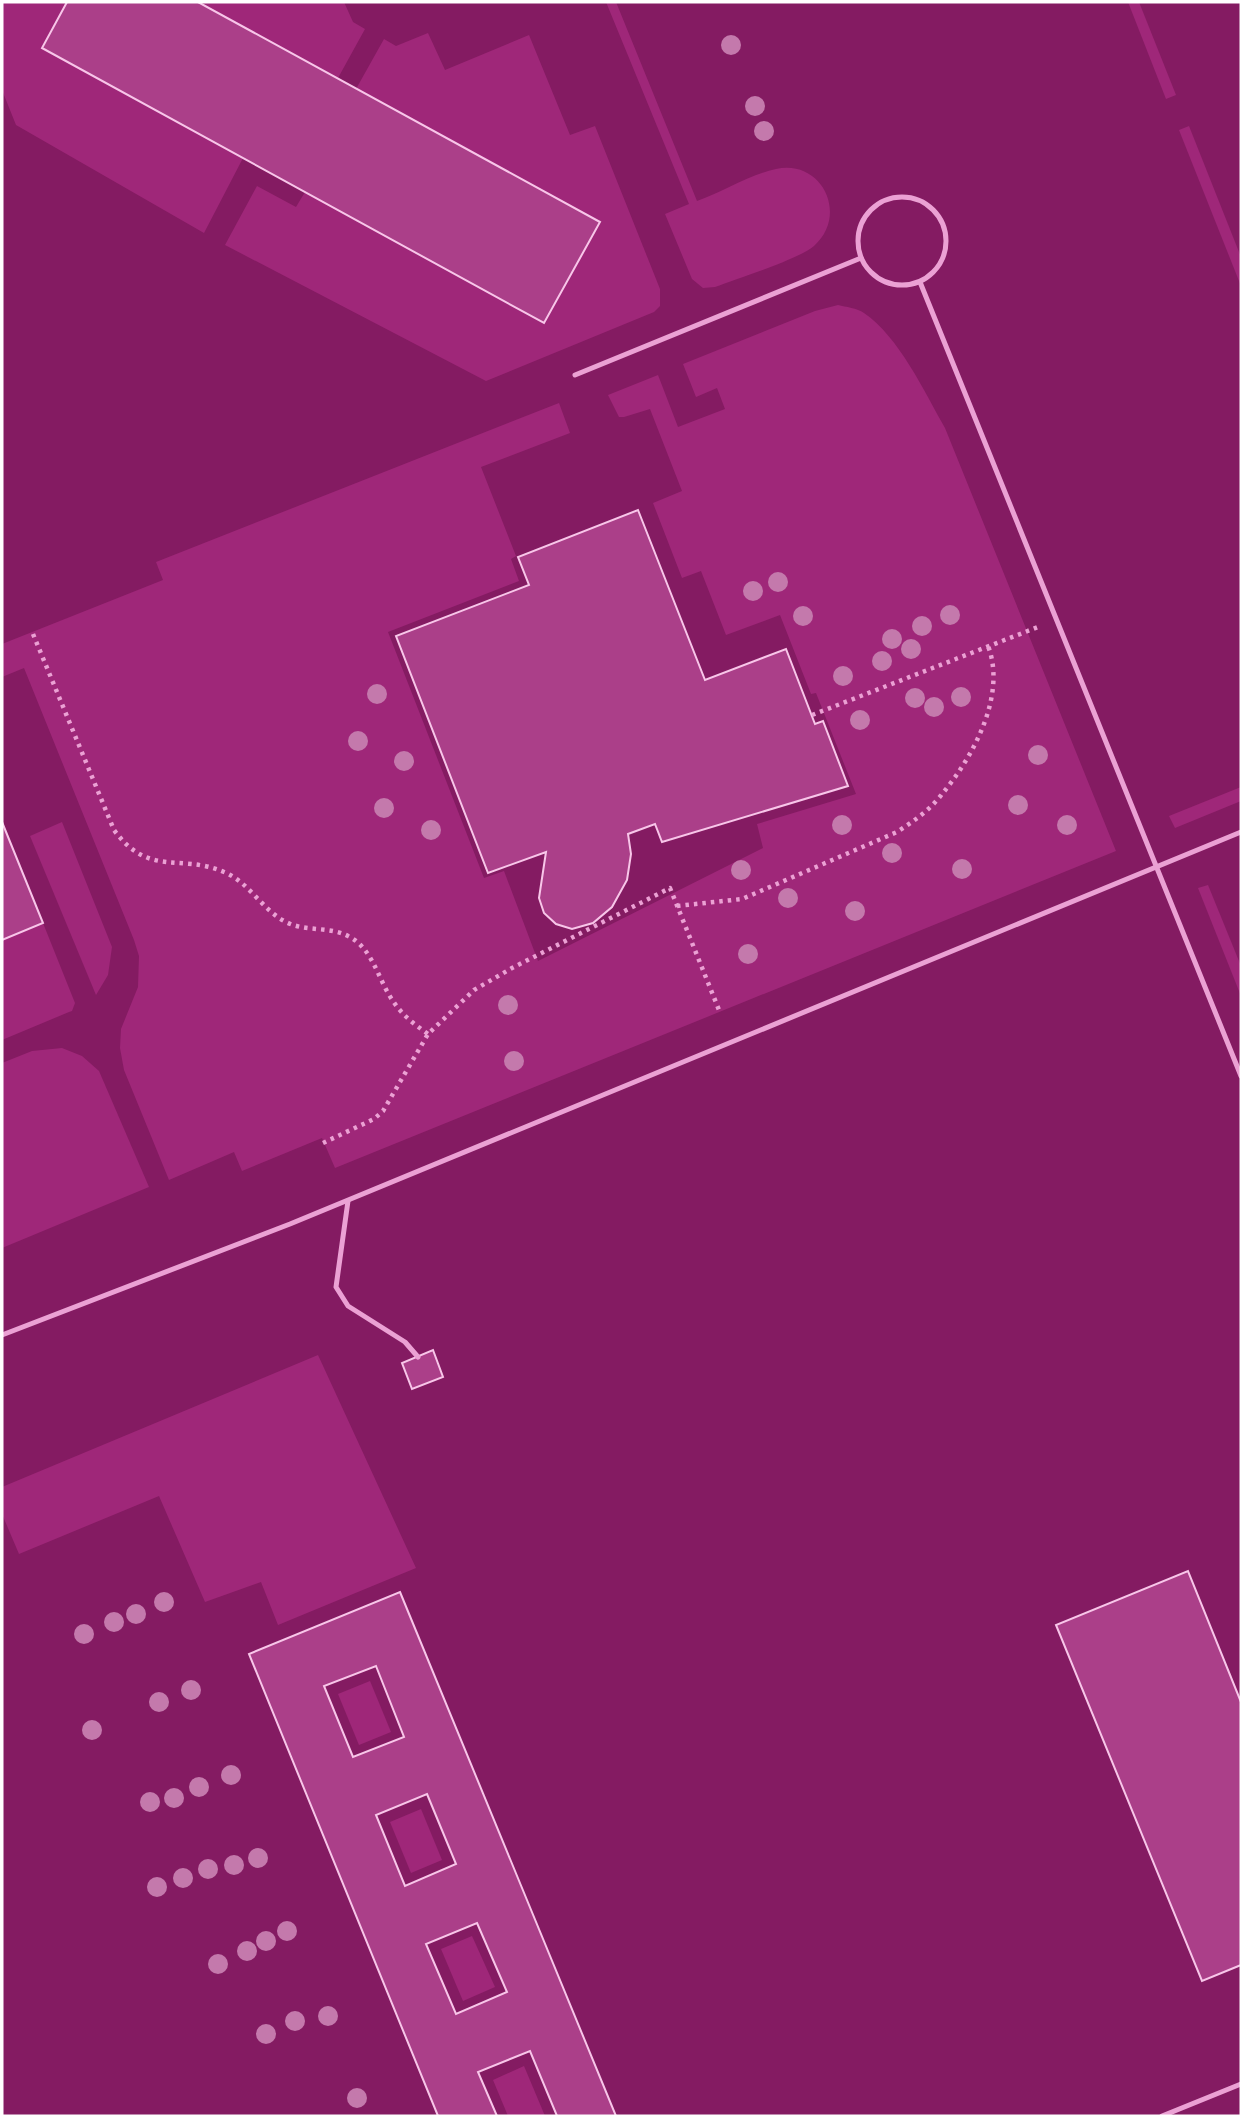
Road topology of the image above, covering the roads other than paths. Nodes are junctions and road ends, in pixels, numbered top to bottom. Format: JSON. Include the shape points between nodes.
{"nodes":[{"id":1,"x":861,"y":258,"type":"junction"},
{"id":2,"x":920,"y":282,"type":"junction"},
{"id":3,"x":575,"y":375,"type":"dead end"},
{"id":4,"x":1241,"y":832,"type":"edge"},
{"id":5,"x":1156,"y":867,"type":"junction"},
{"id":6,"x":1241,"y":1076,"type":"edge"},
{"id":7,"x":348,"y":1201,"type":"junction"},
{"id":8,"x":2,"y":1335,"type":"edge"},
{"id":9,"x":418,"y":1357,"type":"dead end"},
{"id":10,"x":1241,"y":2084,"type":"edge"},
{"id":11,"x":1162,"y":2116,"type":"edge"}],
"edges":[{"from":1,"to":2,"type":"lane","via":[[874,275],[892,285]]},
{"from":1,"to":2,"type":"lane","via":[[859,229],[870,211],[889,199],[918,200],[940,219],[946,248],[932,274]]},
{"from":1,"to":3,"type":"lane"},
{"from":2,"to":5,"type":"lane"},
{"from":4,"to":5,"type":"lane"},
{"from":5,"to":6,"type":"lane"},
{"from":5,"to":7,"type":"lane"},
{"from":7,"to":8,"type":"lane"},
{"from":7,"to":9,"type":"lane","via":[[336,1287],[348,1306],[405,1342]]},
{"from":10,"to":11,"type":"lane"}]}
